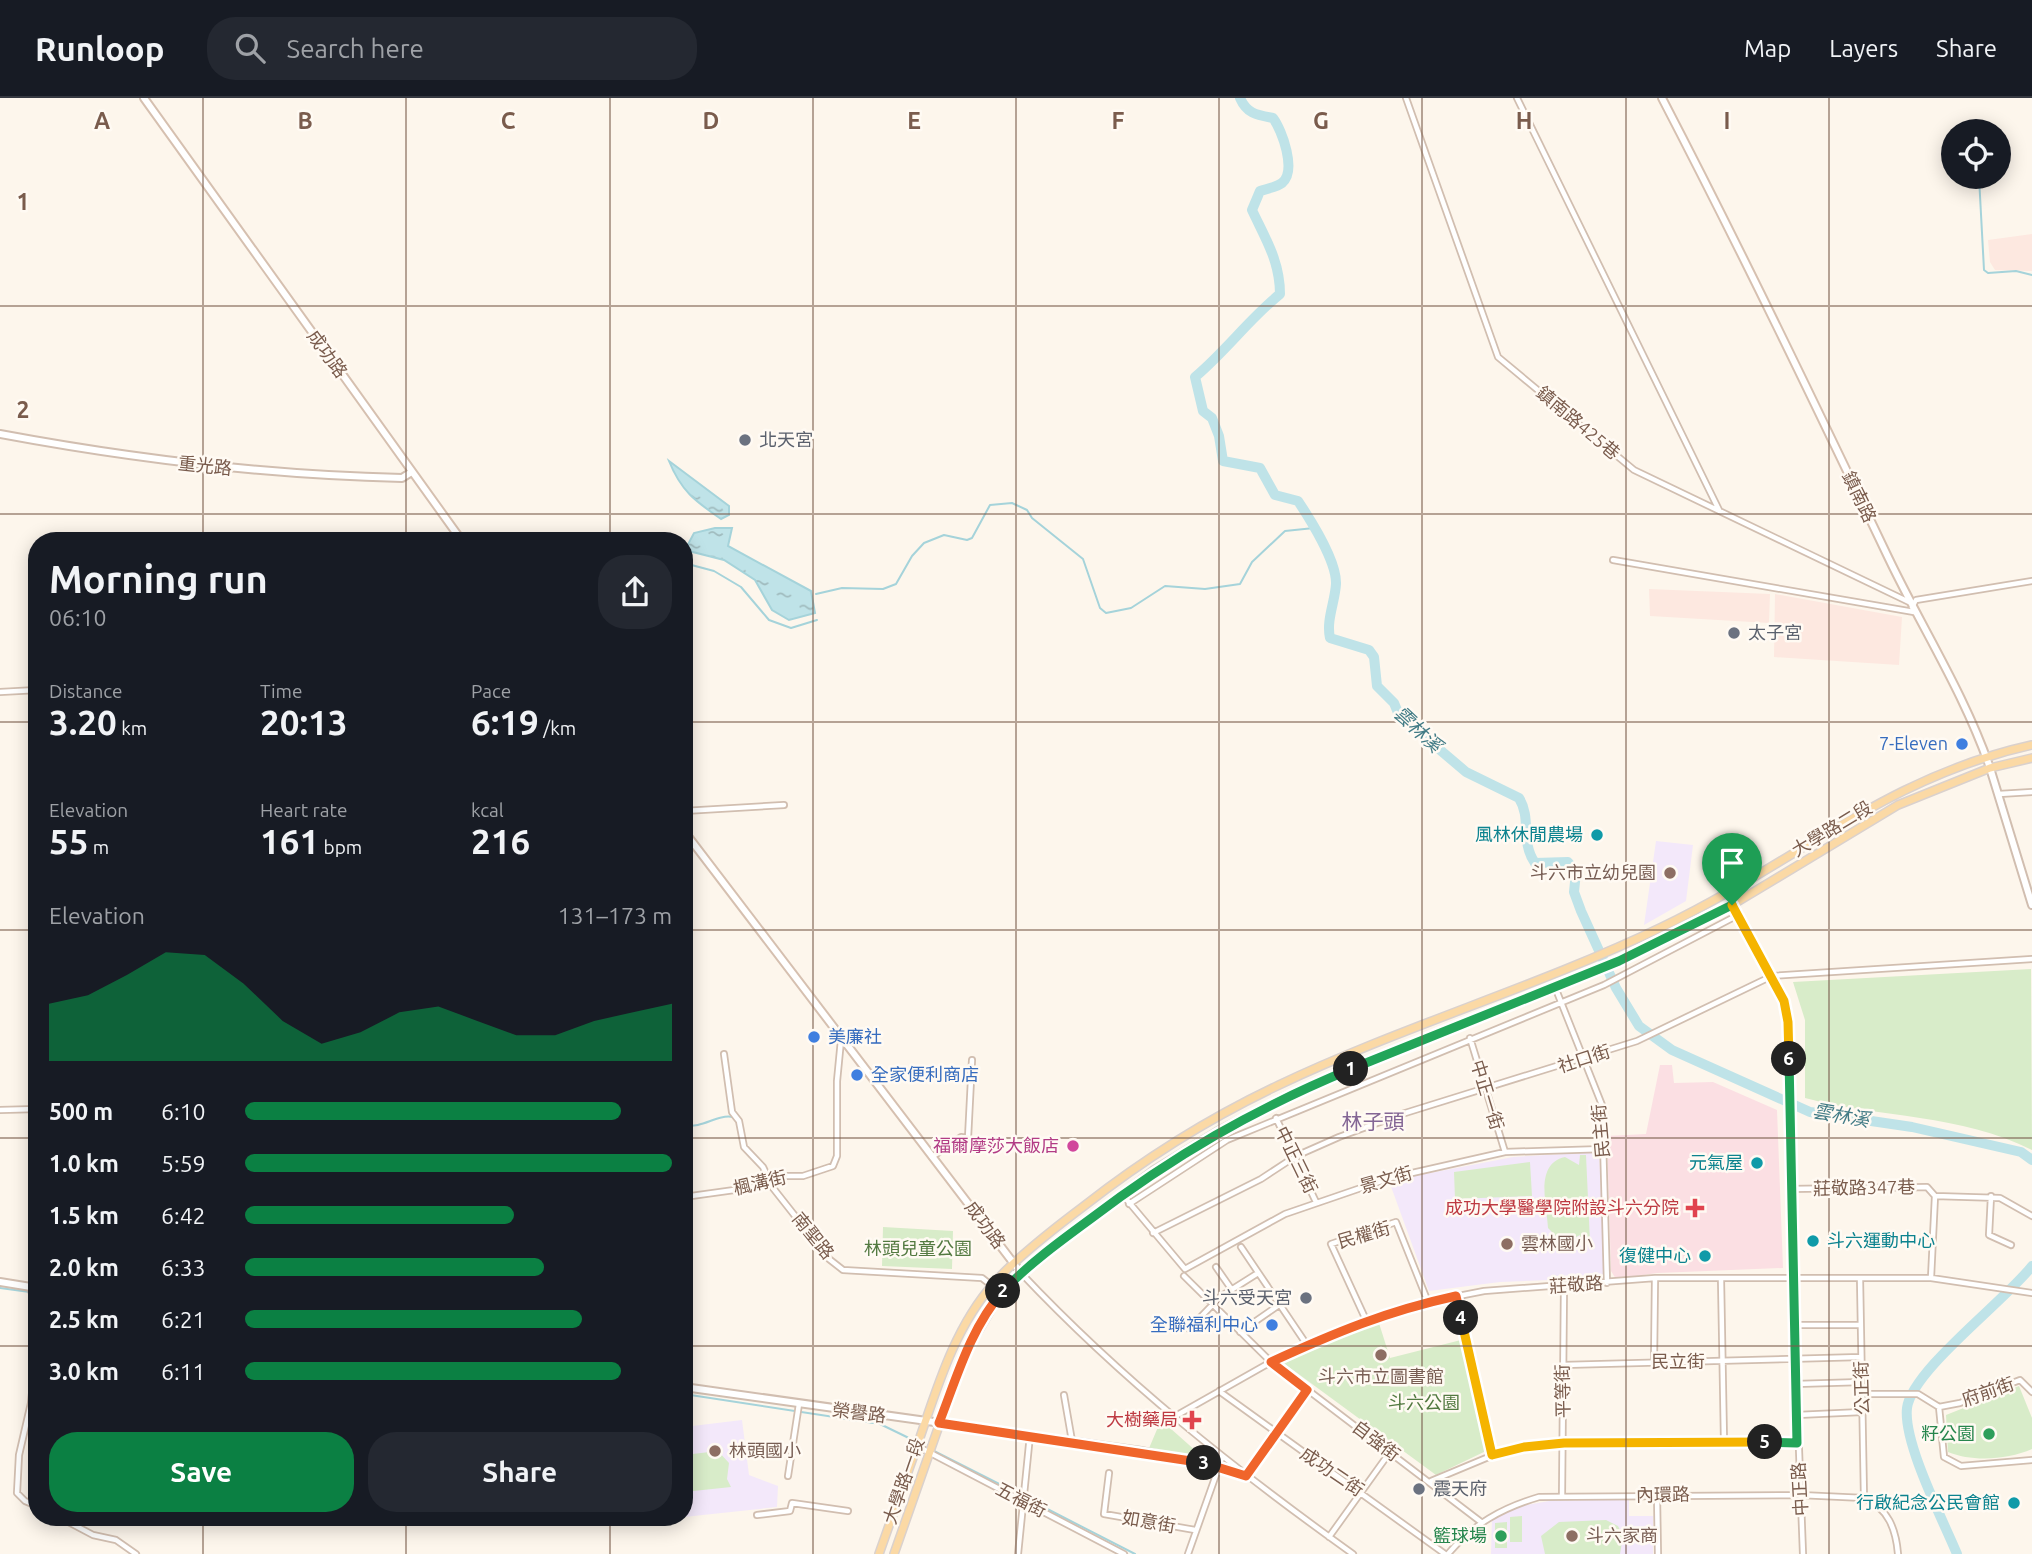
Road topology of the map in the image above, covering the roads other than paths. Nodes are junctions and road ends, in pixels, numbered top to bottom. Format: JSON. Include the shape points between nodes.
{"nodes":[{"id":1,"x":144,"y":98,"type":"edge"},
{"id":2,"x":1406,"y":98,"type":"edge"},
{"id":3,"x":1517,"y":98,"type":"edge"},
{"id":4,"x":1662,"y":98,"type":"edge"},
{"id":5,"x":0,"y":434,"type":"edge"},
{"id":6,"x":411,"y":473,"type":"junction"},
{"id":7,"x":1719,"y":511,"type":"junction"},
{"id":8,"x":455,"y":532,"type":"edge"},
{"id":9,"x":1613,"y":560,"type":"dead end"},
{"id":10,"x":2032,"y":581,"type":"edge"},
{"id":11,"x":1912,"y":607,"type":"junction"},
{"id":12,"x":28,"y":690,"type":"edge"},
{"id":13,"x":0,"y":692,"type":"edge"},
{"id":14,"x":2032,"y":745,"type":"edge"},
{"id":15,"x":1985,"y":755,"type":"junction"},
{"id":16,"x":2032,"y":758,"type":"edge"},
{"id":17,"x":1990,"y":768,"type":"junction"},
{"id":18,"x":2032,"y":792,"type":"edge"},
{"id":19,"x":1894,"y":793,"type":"junction"},
{"id":20,"x":1999,"y":794,"type":"junction"},
{"id":21,"x":784,"y":805,"type":"dead end"},
{"id":22,"x":1898,"y":805,"type":"junction"},
{"id":23,"x":693,"y":810,"type":"edge"},
{"id":24,"x":693,"y":843,"type":"edge"},
{"id":25,"x":1727,"y":893,"type":"junction"},
{"id":26,"x":1732,"y":905,"type":"junction"},
{"id":27,"x":2032,"y":905,"type":"edge"},
{"id":28,"x":1740,"y":914,"type":"junction"},
{"id":29,"x":2032,"y":959,"type":"edge"},
{"id":30,"x":1772,"y":976,"type":"junction"},
{"id":31,"x":1555,"y":986,"type":"junction"},
{"id":32,"x":1485,"y":1001,"type":"junction"},
{"id":33,"x":1562,"y":1002,"type":"junction"},
{"id":34,"x":1489,"y":1013,"type":"junction"},
{"id":35,"x":1469,"y":1038,"type":"junction"},
{"id":36,"x":841,"y":1040,"type":"junction"},
{"id":37,"x":724,"y":1054,"type":"dead end"},
{"id":38,"x":1584,"y":1059,"type":"junction"},
{"id":39,"x":972,"y":1060,"type":"dead end"},
{"id":40,"x":1486,"y":1089,"type":"junction"},
{"id":41,"x":1238,"y":1107,"type":"junction"},
{"id":42,"x":28,"y":1109,"type":"edge"},
{"id":43,"x":0,"y":1110,"type":"edge"},
{"id":44,"x":1245,"y":1117,"type":"junction"},
{"id":45,"x":1276,"y":1118,"type":"junction"},
{"id":46,"x":1604,"y":1149,"type":"junction"},
{"id":47,"x":1505,"y":1152,"type":"junction"},
{"id":48,"x":1296,"y":1156,"type":"junction"},
{"id":49,"x":932,"y":1157,"type":"junction"},
{"id":50,"x":769,"y":1180,"type":"junction"},
{"id":51,"x":1789,"y":1189,"type":"junction"},
{"id":52,"x":1122,"y":1194,"type":"junction"},
{"id":53,"x":693,"y":1196,"type":"edge"},
{"id":54,"x":1934,"y":1196,"type":"junction"},
{"id":55,"x":1991,"y":1196,"type":"junction"},
{"id":56,"x":1317,"y":1202,"type":"junction"},
{"id":57,"x":1129,"y":1204,"type":"junction"},
{"id":58,"x":2032,"y":1216,"type":"edge"},
{"id":59,"x":1153,"y":1233,"type":"junction"},
{"id":60,"x":2011,"y":1245,"type":"dead end"},
{"id":61,"x":1241,"y":1247,"type":"dead end"},
{"id":62,"x":1014,"y":1265,"type":"junction"},
{"id":63,"x":1216,"y":1267,"type":"dead end"},
{"id":64,"x":1021,"y":1273,"type":"junction"},
{"id":65,"x":1258,"y":1273,"type":"junction"},
{"id":66,"x":1184,"y":1276,"type":"dead end"},
{"id":67,"x":1655,"y":1278,"type":"junction"},
{"id":68,"x":1794,"y":1278,"type":"junction"},
{"id":69,"x":1860,"y":1278,"type":"junction"},
{"id":70,"x":1931,"y":1278,"type":"junction"},
{"id":71,"x":1721,"y":1279,"type":"junction"},
{"id":72,"x":0,"y":1282,"type":"edge"},
{"id":73,"x":1607,"y":1283,"type":"junction"},
{"id":74,"x":992,"y":1285,"type":"junction"},
{"id":75,"x":28,"y":1286,"type":"edge"},
{"id":76,"x":1564,"y":1286,"type":"junction"},
{"id":77,"x":1232,"y":1290,"type":"junction"},
{"id":78,"x":1001,"y":1293,"type":"junction"},
{"id":79,"x":2032,"y":1293,"type":"edge"},
{"id":80,"x":1456,"y":1296,"type":"junction"},
{"id":81,"x":1428,"y":1302,"type":"junction"},
{"id":82,"x":1212,"y":1304,"type":"junction"},
{"id":83,"x":1279,"y":1305,"type":"junction"},
{"id":84,"x":1366,"y":1320,"type":"junction"},
{"id":85,"x":1795,"y":1325,"type":"junction"},
{"id":86,"x":1860,"y":1325,"type":"junction"},
{"id":87,"x":1189,"y":1329,"type":"dead end"},
{"id":88,"x":1240,"y":1332,"type":"junction"},
{"id":89,"x":1307,"y":1346,"type":"junction"},
{"id":90,"x":1861,"y":1357,"type":"junction"},
{"id":91,"x":1794,"y":1359,"type":"junction"},
{"id":92,"x":1724,"y":1361,"type":"junction"},
{"id":93,"x":1271,"y":1362,"type":"junction"},
{"id":94,"x":1654,"y":1362,"type":"junction"},
{"id":95,"x":1563,"y":1365,"type":"junction"},
{"id":96,"x":1862,"y":1382,"type":"junction"},
{"id":97,"x":1797,"y":1384,"type":"junction"},
{"id":98,"x":693,"y":1388,"type":"edge"},
{"id":99,"x":1307,"y":1390,"type":"junction"},
{"id":100,"x":1219,"y":1391,"type":"junction"},
{"id":101,"x":2032,"y":1392,"type":"edge"},
{"id":102,"x":1863,"y":1394,"type":"junction"},
{"id":103,"x":1065,"y":1395,"type":"dead end"},
{"id":104,"x":799,"y":1404,"type":"junction"},
{"id":105,"x":1939,"y":1407,"type":"junction"},
{"id":106,"x":1862,"y":1412,"type":"junction"},
{"id":107,"x":1797,"y":1415,"type":"junction"},
{"id":108,"x":28,"y":1416,"type":"edge"},
{"id":109,"x":1172,"y":1418,"type":"junction"},
{"id":110,"x":925,"y":1421,"type":"junction"},
{"id":111,"x":939,"y":1423,"type":"junction"},
{"id":112,"x":1276,"y":1434,"type":"junction"},
{"id":113,"x":1030,"y":1435,"type":"junction"},
{"id":114,"x":1072,"y":1441,"type":"junction"},
{"id":115,"x":1724,"y":1441,"type":"junction"},
{"id":116,"x":1564,"y":1443,"type":"junction"},
{"id":117,"x":1797,"y":1443,"type":"junction"},
{"id":118,"x":917,"y":1446,"type":"junction"},
{"id":119,"x":1390,"y":1452,"type":"junction"},
{"id":120,"x":930,"y":1453,"type":"junction"},
{"id":121,"x":1492,"y":1455,"type":"junction"},
{"id":122,"x":2032,"y":1460,"type":"edge"},
{"id":123,"x":1219,"y":1462,"type":"junction"},
{"id":124,"x":1109,"y":1473,"type":"dead end"},
{"id":125,"x":1244,"y":1474,"type":"junction"},
{"id":126,"x":788,"y":1476,"type":"dead end"},
{"id":127,"x":1431,"y":1481,"type":"junction"},
{"id":128,"x":1362,"y":1492,"type":"junction"},
{"id":129,"x":1657,"y":1495,"type":"junction"},
{"id":130,"x":1800,"y":1495,"type":"junction"},
{"id":131,"x":1562,"y":1496,"type":"junction"},
{"id":132,"x":1864,"y":1498,"type":"junction"},
{"id":133,"x":1023,"y":1500,"type":"junction"},
{"id":134,"x":28,"y":1502,"type":"edge"},
{"id":135,"x":848,"y":1511,"type":"dead end"},
{"id":136,"x":757,"y":1515,"type":"dead end"},
{"id":137,"x":1481,"y":1522,"type":"junction"},
{"id":138,"x":76,"y":1526,"type":"edge"},
{"id":139,"x":1195,"y":1530,"type":"junction"},
{"id":140,"x":1329,"y":1537,"type":"junction"},
{"id":141,"x":136,"y":1554,"type":"edge"},
{"id":142,"x":879,"y":1554,"type":"edge"},
{"id":143,"x":894,"y":1554,"type":"edge"},
{"id":144,"x":1018,"y":1554,"type":"edge"},
{"id":145,"x":1124,"y":1554,"type":"edge"},
{"id":146,"x":1188,"y":1554,"type":"edge"},
{"id":147,"x":1353,"y":1554,"type":"edge"},
{"id":148,"x":1446,"y":1554,"type":"edge"},
{"id":149,"x":1658,"y":1554,"type":"edge"},
{"id":150,"x":1802,"y":1554,"type":"edge"},
{"id":151,"x":1898,"y":1554,"type":"edge"}],
"edges":[{"from":1,"to":6,"type":"main road","name":"成功路"},
{"from":2,"to":7,"type":"street","name":"鎮南路425巷","via":[[1498,357],[1634,470]]},
{"from":3,"to":7,"type":"street"},
{"from":4,"to":11,"type":"main road","name":"鎮南路"},
{"from":5,"to":6,"type":"main road","name":"重光路","via":[[239,470],[402,478]]},
{"from":6,"to":8,"type":"main road","name":"成功路"},
{"from":7,"to":11,"type":"street","name":"鎮南路425巷"},
{"from":9,"to":11,"type":"street"},
{"from":10,"to":11,"type":"street","via":[[1916,600]]},
{"from":11,"to":15,"type":"main road","name":"鎮南路"},
{"from":12,"to":13,"type":"street"},
{"from":14,"to":15,"type":"main road","name":"大學路二段"},
{"from":15,"to":17,"type":"main road","name":"鎮南路"},
{"from":15,"to":19,"type":"main road","name":"大學路二段"},
{"from":16,"to":17,"type":"main road","name":"大學路二段"},
{"from":17,"to":20,"type":"main road","name":"鎮南路"},
{"from":17,"to":22,"type":"main road","name":"大學路二段"},
{"from":18,"to":20,"type":"street"},
{"from":19,"to":22,"type":"main road"},
{"from":19,"to":25,"type":"main road","name":"大學路二段"},
{"from":20,"to":27,"type":"main road","name":"鎮南路"},
{"from":21,"to":23,"type":"street"},
{"from":22,"to":26,"type":"main road","name":"大學路二段"},
{"from":24,"to":36,"type":"main road","name":"成功路"},
{"from":25,"to":26,"type":"street","name":"中正路"},
{"from":25,"to":32,"type":"main road","name":"大學路二段","via":[[1613,950]]},
{"from":26,"to":28,"type":"street","name":"中正路"},
{"from":26,"to":31,"type":"main road","name":"大學路二段","via":[[1619,961]]},
{"from":28,"to":30,"type":"street","name":"中正路"},
{"from":28,"to":33,"type":"street","via":[[1626,975]]},
{"from":29,"to":30,"type":"street","name":"社口街"},
{"from":30,"to":38,"type":"street","name":"社口街","via":[[1664,1030]]},
{"from":30,"to":51,"type":"street","name":"中正路","via":[[1788,1022]]},
{"from":31,"to":33,"type":"street","name":"民主街"},
{"from":31,"to":34,"type":"main road","name":"大學路二段"},
{"from":32,"to":34,"type":"main road"},
{"from":32,"to":41,"type":"main road","name":"大學路二段","via":[[1279,1085]]},
{"from":33,"to":35,"type":"street"},
{"from":33,"to":38,"type":"street","name":"民主街"},
{"from":34,"to":44,"type":"main road","name":"大學路二段"},
{"from":35,"to":40,"type":"street","name":"中正一街"},
{"from":35,"to":45,"type":"street"},
{"from":36,"to":49,"type":"main road","name":"成功路"},
{"from":36,"to":50,"type":"street","name":"楓溝街","via":[[838,1156],[833,1166]]},
{"from":37,"to":50,"type":"street","name":"南聖路","via":[[732,1112],[739,1121],[744,1147]]},
{"from":38,"to":40,"type":"street","name":"社口街"},
{"from":38,"to":46,"type":"street","name":"民主街","via":[[1602,1105]]},
{"from":39,"to":49,"type":"street","via":[[968,1138],[961,1137]]},
{"from":40,"to":47,"type":"street","name":"中正一街"},
{"from":40,"to":48,"type":"street","name":"社口街","via":[[1402,1114]]},
{"from":41,"to":44,"type":"main road"},
{"from":41,"to":62,"type":"main road","name":"大學路二段","via":[[1117,1180]]},
{"from":42,"to":43,"type":"street"},
{"from":44,"to":52,"type":"main road","name":"大學路二段"},
{"from":45,"to":48,"type":"street","name":"中正三街"},
{"from":45,"to":57,"type":"street","via":[[1227,1140]]},
{"from":46,"to":47,"type":"street","name":"景文街"},
{"from":46,"to":73,"type":"street","name":"民主街"},
{"from":47,"to":56,"type":"street","name":"景文街","via":[[1390,1178]]},
{"from":48,"to":56,"type":"street","name":"中正三街"},
{"from":48,"to":59,"type":"street","name":"社口街","via":[[1261,1179]]},
{"from":49,"to":62,"type":"main road","name":"成功路"},
{"from":50,"to":53,"type":"street","name":"楓溝街","via":[[763,1186]]},
{"from":50,"to":74,"type":"street","name":"南聖路","via":[[829,1259],[843,1270],[982,1278]]},
{"from":51,"to":54,"type":"street","name":"莊敬路347巷","via":[[1927,1187]]},
{"from":51,"to":68,"type":"street","name":"中正路"},
{"from":52,"to":57,"type":"street"},
{"from":52,"to":64,"type":"main road","name":"大學路二段"},
{"from":54,"to":55,"type":"street"},
{"from":54,"to":70,"type":"street"},
{"from":55,"to":58,"type":"street"},
{"from":55,"to":60,"type":"street","via":[[1989,1235]]},
{"from":56,"to":59,"type":"street","name":"景文街","via":[[1185,1269]]},
{"from":57,"to":59,"type":"street"},
{"from":61,"to":65,"type":"street"},
{"from":62,"to":64,"type":"main road","name":"成功路"},
{"from":62,"to":74,"type":"main road","name":"大學路一段"},
{"from":63,"to":77,"type":"street"},
{"from":64,"to":78,"type":"main road","name":"大學路一段"},
{"from":64,"to":109,"type":"street","name":"成功路"},
{"from":65,"to":77,"type":"street"},
{"from":65,"to":83,"type":"street"},
{"from":66,"to":82,"type":"street","name":"自強街"},
{"from":67,"to":71,"type":"street","name":"莊敬路"},
{"from":67,"to":73,"type":"street","name":"莊敬路"},
{"from":67,"to":94,"type":"street"},
{"from":68,"to":69,"type":"street","name":"莊敬路"},
{"from":68,"to":71,"type":"street","name":"莊敬路"},
{"from":68,"to":85,"type":"street","name":"中正路"},
{"from":69,"to":70,"type":"street","name":"莊敬路"},
{"from":69,"to":86,"type":"street","name":"公正街"},
{"from":70,"to":79,"type":"street","name":"莊敬路"},
{"from":71,"to":92,"type":"street"},
{"from":72,"to":75,"type":"main road"},
{"from":73,"to":76,"type":"street","name":"莊敬路"},
{"from":74,"to":78,"type":"street","name":"南聖路"},
{"from":74,"to":110,"type":"main road","name":"大學路一段","via":[[954,1343]]},
{"from":76,"to":80,"type":"street","name":"莊敬路"},
{"from":76,"to":95,"type":"street","name":"平等街"},
{"from":77,"to":82,"type":"street"},
{"from":78,"to":111,"type":"main road","name":"大學路一段","via":[[963,1357]]},
{"from":80,"to":81,"type":"street","name":"莊敬路"},
{"from":80,"to":121,"type":"street"},
{"from":81,"to":84,"type":"street","name":"莊敬路"},
{"from":81,"to":84,"type":"street","name":"民權街","via":[[1396,1222],[1331,1244]]},
{"from":82,"to":87,"type":"street"},
{"from":82,"to":88,"type":"street","name":"自強街"},
{"from":83,"to":88,"type":"street"},
{"from":83,"to":89,"type":"street"},
{"from":84,"to":89,"type":"street","name":"莊敬路"},
{"from":85,"to":86,"type":"street"},
{"from":85,"to":91,"type":"street","name":"中正路"},
{"from":86,"to":90,"type":"street","name":"公正街"},
{"from":88,"to":93,"type":"street","name":"自強街"},
{"from":89,"to":93,"type":"street","name":"莊敬路"},
{"from":90,"to":91,"type":"street","name":"民立街"},
{"from":90,"to":96,"type":"street","name":"公正街"},
{"from":91,"to":92,"type":"street","name":"民立街"},
{"from":91,"to":97,"type":"street","name":"中正路"},
{"from":92,"to":94,"type":"street","name":"民立街"},
{"from":92,"to":115,"type":"street"},
{"from":93,"to":99,"type":"street","name":"自強街"},
{"from":93,"to":100,"type":"street","name":"莊敬路"},
{"from":94,"to":95,"type":"street","name":"民立街"},
{"from":95,"to":116,"type":"street","name":"平等街"},
{"from":96,"to":97,"type":"street"},
{"from":96,"to":102,"type":"street","name":"公正街"},
{"from":97,"to":107,"type":"street","name":"中正路"},
{"from":98,"to":104,"type":"main road","name":"榮譽路"},
{"from":99,"to":112,"type":"street"},
{"from":99,"to":119,"type":"street","name":"自強街"},
{"from":100,"to":109,"type":"street","name":"莊敬路"},
{"from":100,"to":112,"type":"street","name":"成功二街"},
{"from":101,"to":105,"type":"street","name":"府前街","via":[[2020,1380]]},
{"from":102,"to":105,"type":"street","name":"府前街","via":[[1914,1394]]},
{"from":102,"to":106,"type":"street","name":"公正街"},
{"from":103,"to":114,"type":"street"},
{"from":104,"to":110,"type":"main road","name":"榮譽路"},
{"from":104,"to":126,"type":"street"},
{"from":105,"to":122,"type":"street","name":"府前街","via":[[1941,1447],[1950,1462],[1961,1466]]},
{"from":106,"to":107,"type":"street"},
{"from":106,"to":132,"type":"street","name":"公正街"},
{"from":107,"to":117,"type":"street","name":"中正路"},
{"from":108,"to":134,"type":"street","via":[[17,1493]]},
{"from":109,"to":123,"type":"street","name":"成功路"},
{"from":110,"to":111,"type":"main road","name":"榮譽路"},
{"from":110,"to":118,"type":"main road","name":"大學路一段"},
{"from":111,"to":113,"type":"main road","name":"榮譽路"},
{"from":111,"to":120,"type":"main road","name":"大學路一段"},
{"from":112,"to":125,"type":"street"},
{"from":112,"to":128,"type":"street","name":"成功二街"},
{"from":113,"to":114,"type":"main road","name":"榮譽路"},
{"from":113,"to":133,"type":"street"},
{"from":114,"to":123,"type":"main road","name":"榮譽路"},
{"from":115,"to":116,"type":"street"},
{"from":115,"to":117,"type":"street"},
{"from":116,"to":121,"type":"street"},
{"from":116,"to":131,"type":"street","name":"平等街"},
{"from":117,"to":130,"type":"street","name":"中正路"},
{"from":118,"to":120,"type":"street","name":"五福街"},
{"from":118,"to":142,"type":"main road","name":"大學路一段"},
{"from":119,"to":127,"type":"street","name":"自強街"},
{"from":119,"to":128,"type":"street"},
{"from":120,"to":133,"type":"street","name":"五福街"},
{"from":120,"to":143,"type":"main road","name":"大學路一段"},
{"from":121,"to":127,"type":"street"},
{"from":123,"to":125,"type":"main road","name":"榮譽路"},
{"from":123,"to":139,"type":"street"},
{"from":124,"to":139,"type":"street","name":"如意街","via":[[1104,1514]]},
{"from":125,"to":140,"type":"street"},
{"from":127,"to":137,"type":"street","name":"自強街"},
{"from":128,"to":140,"type":"street"},
{"from":128,"to":148,"type":"street","name":"成功二街"},
{"from":129,"to":130,"type":"street","name":"內環路"},
{"from":129,"to":131,"type":"street","name":"內環路"},
{"from":129,"to":149,"type":"street"},
{"from":130,"to":132,"type":"street","name":"內環路"},
{"from":130,"to":150,"type":"street","name":"中正路"},
{"from":131,"to":137,"type":"street","name":"內環路","via":[[1515,1504]]},
{"from":132,"to":151,"type":"street","via":[[1889,1518]]},
{"from":133,"to":144,"type":"street"},
{"from":133,"to":145,"type":"street","name":"五福街"},
{"from":135,"to":136,"type":"street","via":[[792,1503],[790,1511]]},
{"from":137,"to":148,"type":"street","name":"內環路"},
{"from":138,"to":141,"type":"street","via":[[116,1540]]},
{"from":139,"to":146,"type":"street"},
{"from":140,"to":147,"type":"street"}]}
